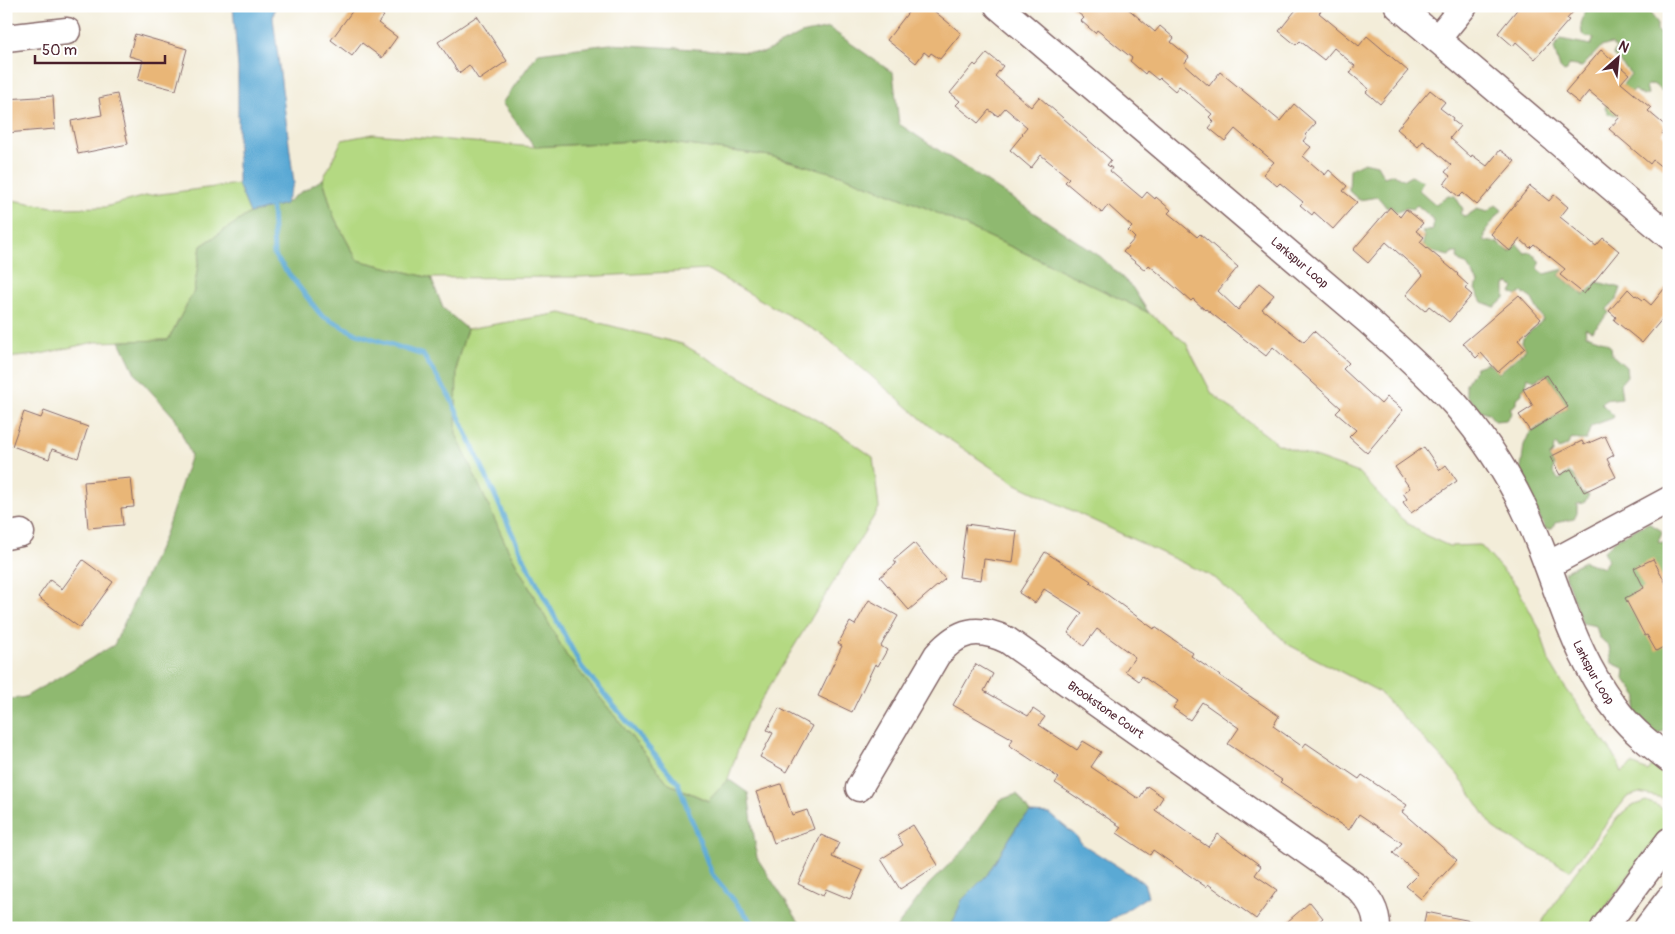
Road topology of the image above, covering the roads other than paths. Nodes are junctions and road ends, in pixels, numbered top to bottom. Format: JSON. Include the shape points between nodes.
{"nodes":[{"id":1,"x":998,"y":6,"type":"edge"},
{"id":2,"x":1398,"y":6,"type":"edge"},
{"id":3,"x":1464,"y":6,"type":"edge"},
{"id":4,"x":67,"y":31,"type":"dead end"},
{"id":5,"x":6,"y":38,"type":"edge"},
{"id":6,"x":1437,"y":39,"type":"junction"},
{"id":7,"x":1669,"y":236,"type":"edge"},
{"id":8,"x":1669,"y":500,"type":"edge"},
{"id":9,"x":1548,"y":565,"type":"junction"},
{"id":10,"x":1669,"y":760,"type":"edge"},
{"id":11,"x":859,"y":788,"type":"dead end"},
{"id":12,"x":1669,"y":841,"type":"edge"},
{"id":13,"x":1669,"y":898,"type":"edge"},
{"id":14,"x":1377,"y":928,"type":"edge"},
{"id":15,"x":1604,"y":928,"type":"edge"},
{"id":16,"x":1647,"y":928,"type":"edge"}],
"edges":[{"from":1,"to":9,"type":"street","name":"Larkspur Loop","via":[[1421,369],[1455,404],[1508,477]]},
{"from":2,"to":6,"type":"street"},
{"from":3,"to":6,"type":"street"},
{"from":4,"to":5,"type":"street"},
{"from":6,"to":7,"type":"street"},
{"from":8,"to":9,"type":"street"},
{"from":9,"to":10,"type":"street","name":"Larkspur Loop","via":[[1579,647],[1602,688],[1625,720]]},
{"from":11,"to":14,"type":"street","name":"Brookstone Court","via":[[937,654],[962,635],[993,633],[1357,887],[1375,912]]},
{"from":12,"to":15,"type":"street"},
{"from":13,"to":16,"type":"street"}]}
